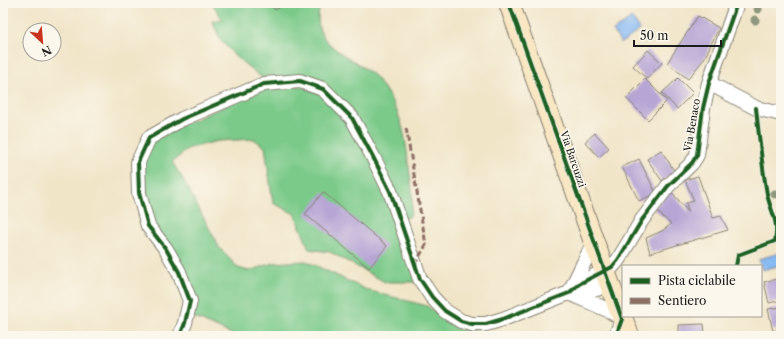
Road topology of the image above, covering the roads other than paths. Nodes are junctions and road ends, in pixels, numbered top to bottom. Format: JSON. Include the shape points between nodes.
{"nodes":[{"id":1,"x":509,"y":3,"type":"edge"},
{"id":2,"x":737,"y":3,"type":"edge"},
{"id":3,"x":709,"y":83,"type":"junction"},
{"id":4,"x":781,"y":114,"type":"edge"},
{"id":5,"x":594,"y":242,"type":"junction"},
{"id":6,"x":607,"y":278,"type":"junction"},
{"id":7,"x":569,"y":293,"type":"junction"},
{"id":8,"x":623,"y":330,"type":"edge"},
{"id":9,"x":180,"y":336,"type":"edge"}],
"edges":[{"from":1,"to":5,"type":"street","name":"Via Barcuzzi"},
{"from":2,"to":3,"type":"street","name":"Via Benaco"},
{"from":3,"to":4,"type":"street","via":[[756,108]]},
{"from":3,"to":6,"type":"street","name":"Via Benaco","via":[[697,155],[668,186],[642,220]]},
{"from":5,"to":6,"type":"street","name":"Via Barcuzzi"},
{"from":5,"to":7,"type":"street"},
{"from":6,"to":7,"type":"street","via":[[583,293]]},
{"from":6,"to":8,"type":"street","name":"Via Barcuzzi"},
{"from":7,"to":8,"type":"street","via":[[610,311]]},
{"from":7,"to":9,"type":"street","via":[[503,320],[486,324],[461,321],[445,311],[432,298],[420,279],[390,192],[352,118],[323,89],[300,81],[264,84],[182,119],[149,138],[138,162],[139,193],[148,226],[166,249],[179,272],[190,301]]}]}
